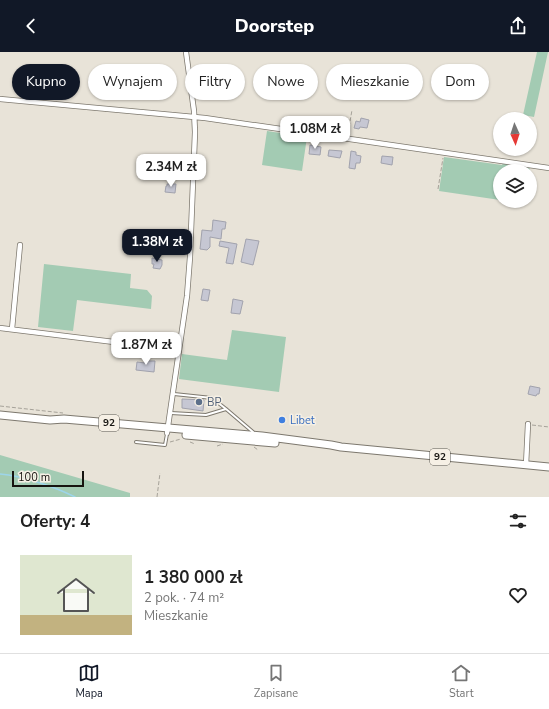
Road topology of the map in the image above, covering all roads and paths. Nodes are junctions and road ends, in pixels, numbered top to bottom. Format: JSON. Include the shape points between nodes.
{"nodes":[{"id":1,"x":186,"y":52,"type":"edge"},
{"id":2,"x":0,"y":99,"type":"edge"},
{"id":3,"x":352,"y":110,"type":"dead end"},
{"id":4,"x":195,"y":118,"type":"junction"},
{"id":5,"x":346,"y":138,"type":"junction"},
{"id":6,"x":443,"y":153,"type":"junction"},
{"id":7,"x":549,"y":168,"type":"edge"},
{"id":8,"x":438,"y":189,"type":"dead end"},
{"id":9,"x":20,"y":245,"type":"dead end"},
{"id":10,"x":0,"y":328,"type":"edge"},
{"id":11,"x":12,"y":329,"type":"junction"},
{"id":12,"x":179,"y":350,"type":"junction"},
{"id":13,"x":173,"y":394,"type":"junction"},
{"id":14,"x":226,"y":408,"type":"junction"},
{"id":15,"x":170,"y":413,"type":"junction"},
{"id":16,"x":0,"y":415,"type":"edge"},
{"id":17,"x":528,"y":424,"type":"joint"},
{"id":18,"x":549,"y":427,"type":"edge"},
{"id":19,"x":167,"y":431,"type":"junction"},
{"id":20,"x":262,"y":436,"type":"junction"},
{"id":21,"x":136,"y":442,"type":"dead end"},
{"id":22,"x":170,"y":442,"type":"dead end"},
{"id":23,"x":195,"y":444,"type":"dead end"},
{"id":24,"x":341,"y":447,"type":"junction"},
{"id":25,"x":526,"y":465,"type":"junction"},
{"id":26,"x":549,"y":467,"type":"edge"},
{"id":27,"x":160,"y":473,"type":"dead end"},
{"id":28,"x":157,"y":497,"type":"edge"}],
"edges":[{"from":1,"to":4,"type":"street"},
{"from":2,"to":4,"type":"street"},
{"from":3,"to":5,"type":"path"},
{"from":4,"to":5,"type":"street"},
{"from":4,"to":12,"type":"street","via":[[189,277]]},
{"from":5,"to":6,"type":"street"},
{"from":6,"to":7,"type":"street"},
{"from":6,"to":8,"type":"path"},
{"from":9,"to":11,"type":"street"},
{"from":10,"to":11,"type":"street"},
{"from":11,"to":12,"type":"street"},
{"from":12,"to":13,"type":"street"},
{"from":13,"to":14,"type":"lane","via":[[212,398]]},
{"from":13,"to":15,"type":"street"},
{"from":14,"to":15,"type":"lane","via":[[206,415]]},
{"from":14,"to":20,"type":"lane","via":[[252,432]]},
{"from":15,"to":19,"type":"street"},
{"from":16,"to":19,"type":"main road","number":"92"},
{"from":17,"to":18,"type":"path"},
{"from":17,"to":25,"type":"street"},
{"from":19,"to":20,"type":"main road","number":"92"},
{"from":19,"to":21,"type":"lane","via":[[165,445]]},
{"from":19,"to":24,"type":"main road","number":"92","via":[[330,448]]},
{"from":20,"to":24,"type":"main road","number":"92"},
{"from":22,"to":23,"type":"path","via":[[180,438]]},
{"from":24,"to":25,"type":"main road","number":"92"},
{"from":25,"to":26,"type":"main road","number":"92"},
{"from":27,"to":28,"type":"path"}]}
